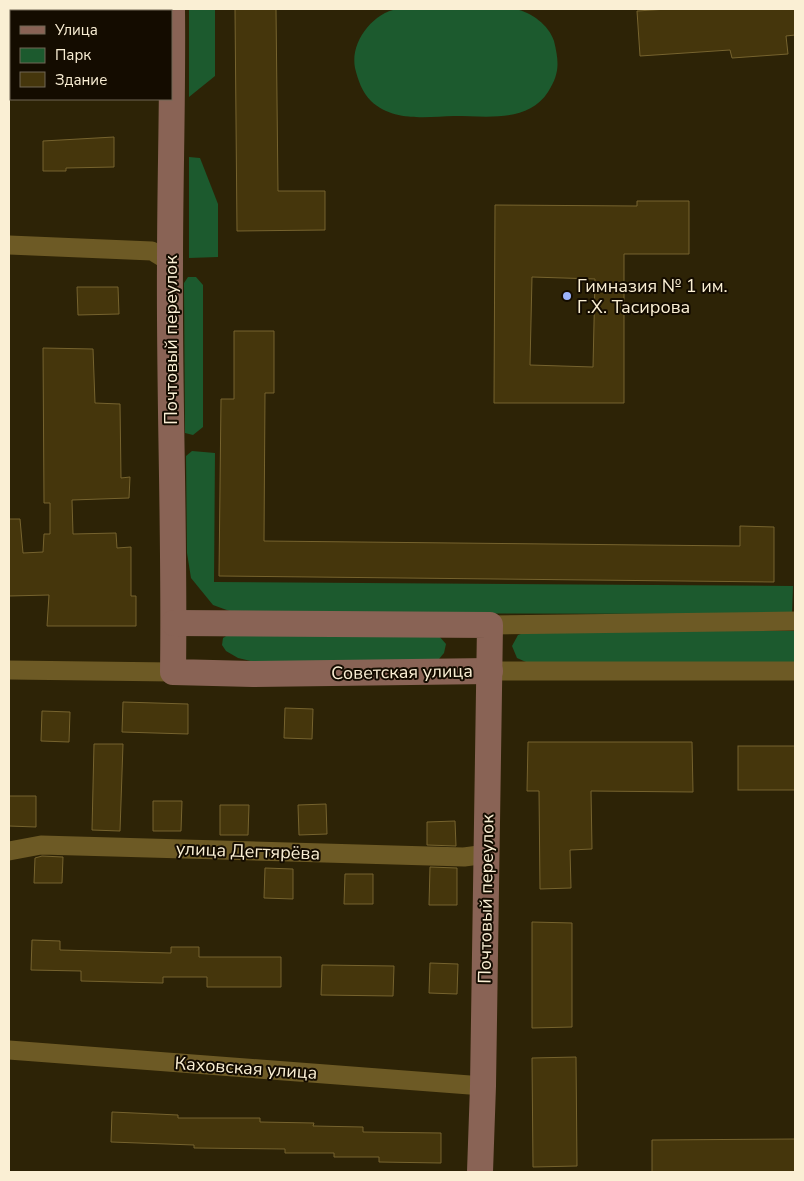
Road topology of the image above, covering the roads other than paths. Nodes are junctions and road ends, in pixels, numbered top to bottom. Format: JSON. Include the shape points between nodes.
{"nodes":[{"id":1,"x":172,"y":9,"type":"edge"},
{"id":2,"x":9,"y":246,"type":"edge"},
{"id":3,"x":170,"y":262,"type":"junction"},
{"id":4,"x":795,"y":621,"type":"edge"},
{"id":5,"x":174,"y":623,"type":"junction"},
{"id":6,"x":490,"y":625,"type":"junction"},
{"id":7,"x":9,"y":670,"type":"edge"},
{"id":8,"x":490,"y":671,"type":"junction"},
{"id":9,"x":795,"y":671,"type":"edge"},
{"id":10,"x":173,"y":672,"type":"junction"},
{"id":11,"x":9,"y":851,"type":"edge"},
{"id":12,"x":487,"y":854,"type":"junction"},
{"id":13,"x":9,"y":1050,"type":"edge"},
{"id":14,"x":483,"y":1086,"type":"junction"},
{"id":15,"x":480,"y":1172,"type":"edge"}],
"edges":[{"from":1,"to":3,"type":"main road","name":"Почтовый переулок"},
{"from":2,"to":3,"type":"street","via":[[152,251]]},
{"from":3,"to":5,"type":"main road","name":"Почтовый переулок"},
{"from":4,"to":6,"type":"street"},
{"from":5,"to":6,"type":"main road"},
{"from":5,"to":10,"type":"main road","name":"Почтовый переулок"},
{"from":6,"to":8,"type":"main road","name":"Почтовый переулок"},
{"from":7,"to":10,"type":"street","name":"Советская улица"},
{"from":8,"to":9,"type":"street","name":"Советская улица"},
{"from":8,"to":10,"type":"main road","name":"Советская улица"},
{"from":8,"to":12,"type":"main road","name":"Почтовый переулок"},
{"from":11,"to":12,"type":"street","name":"улица Дегтярёва","via":[[41,845],[464,858]]},
{"from":12,"to":14,"type":"main road","name":"Почтовый переулок"},
{"from":13,"to":14,"type":"street","name":"Каховская улица"},
{"from":14,"to":15,"type":"main road","name":"Почтовый переулок"}]}
